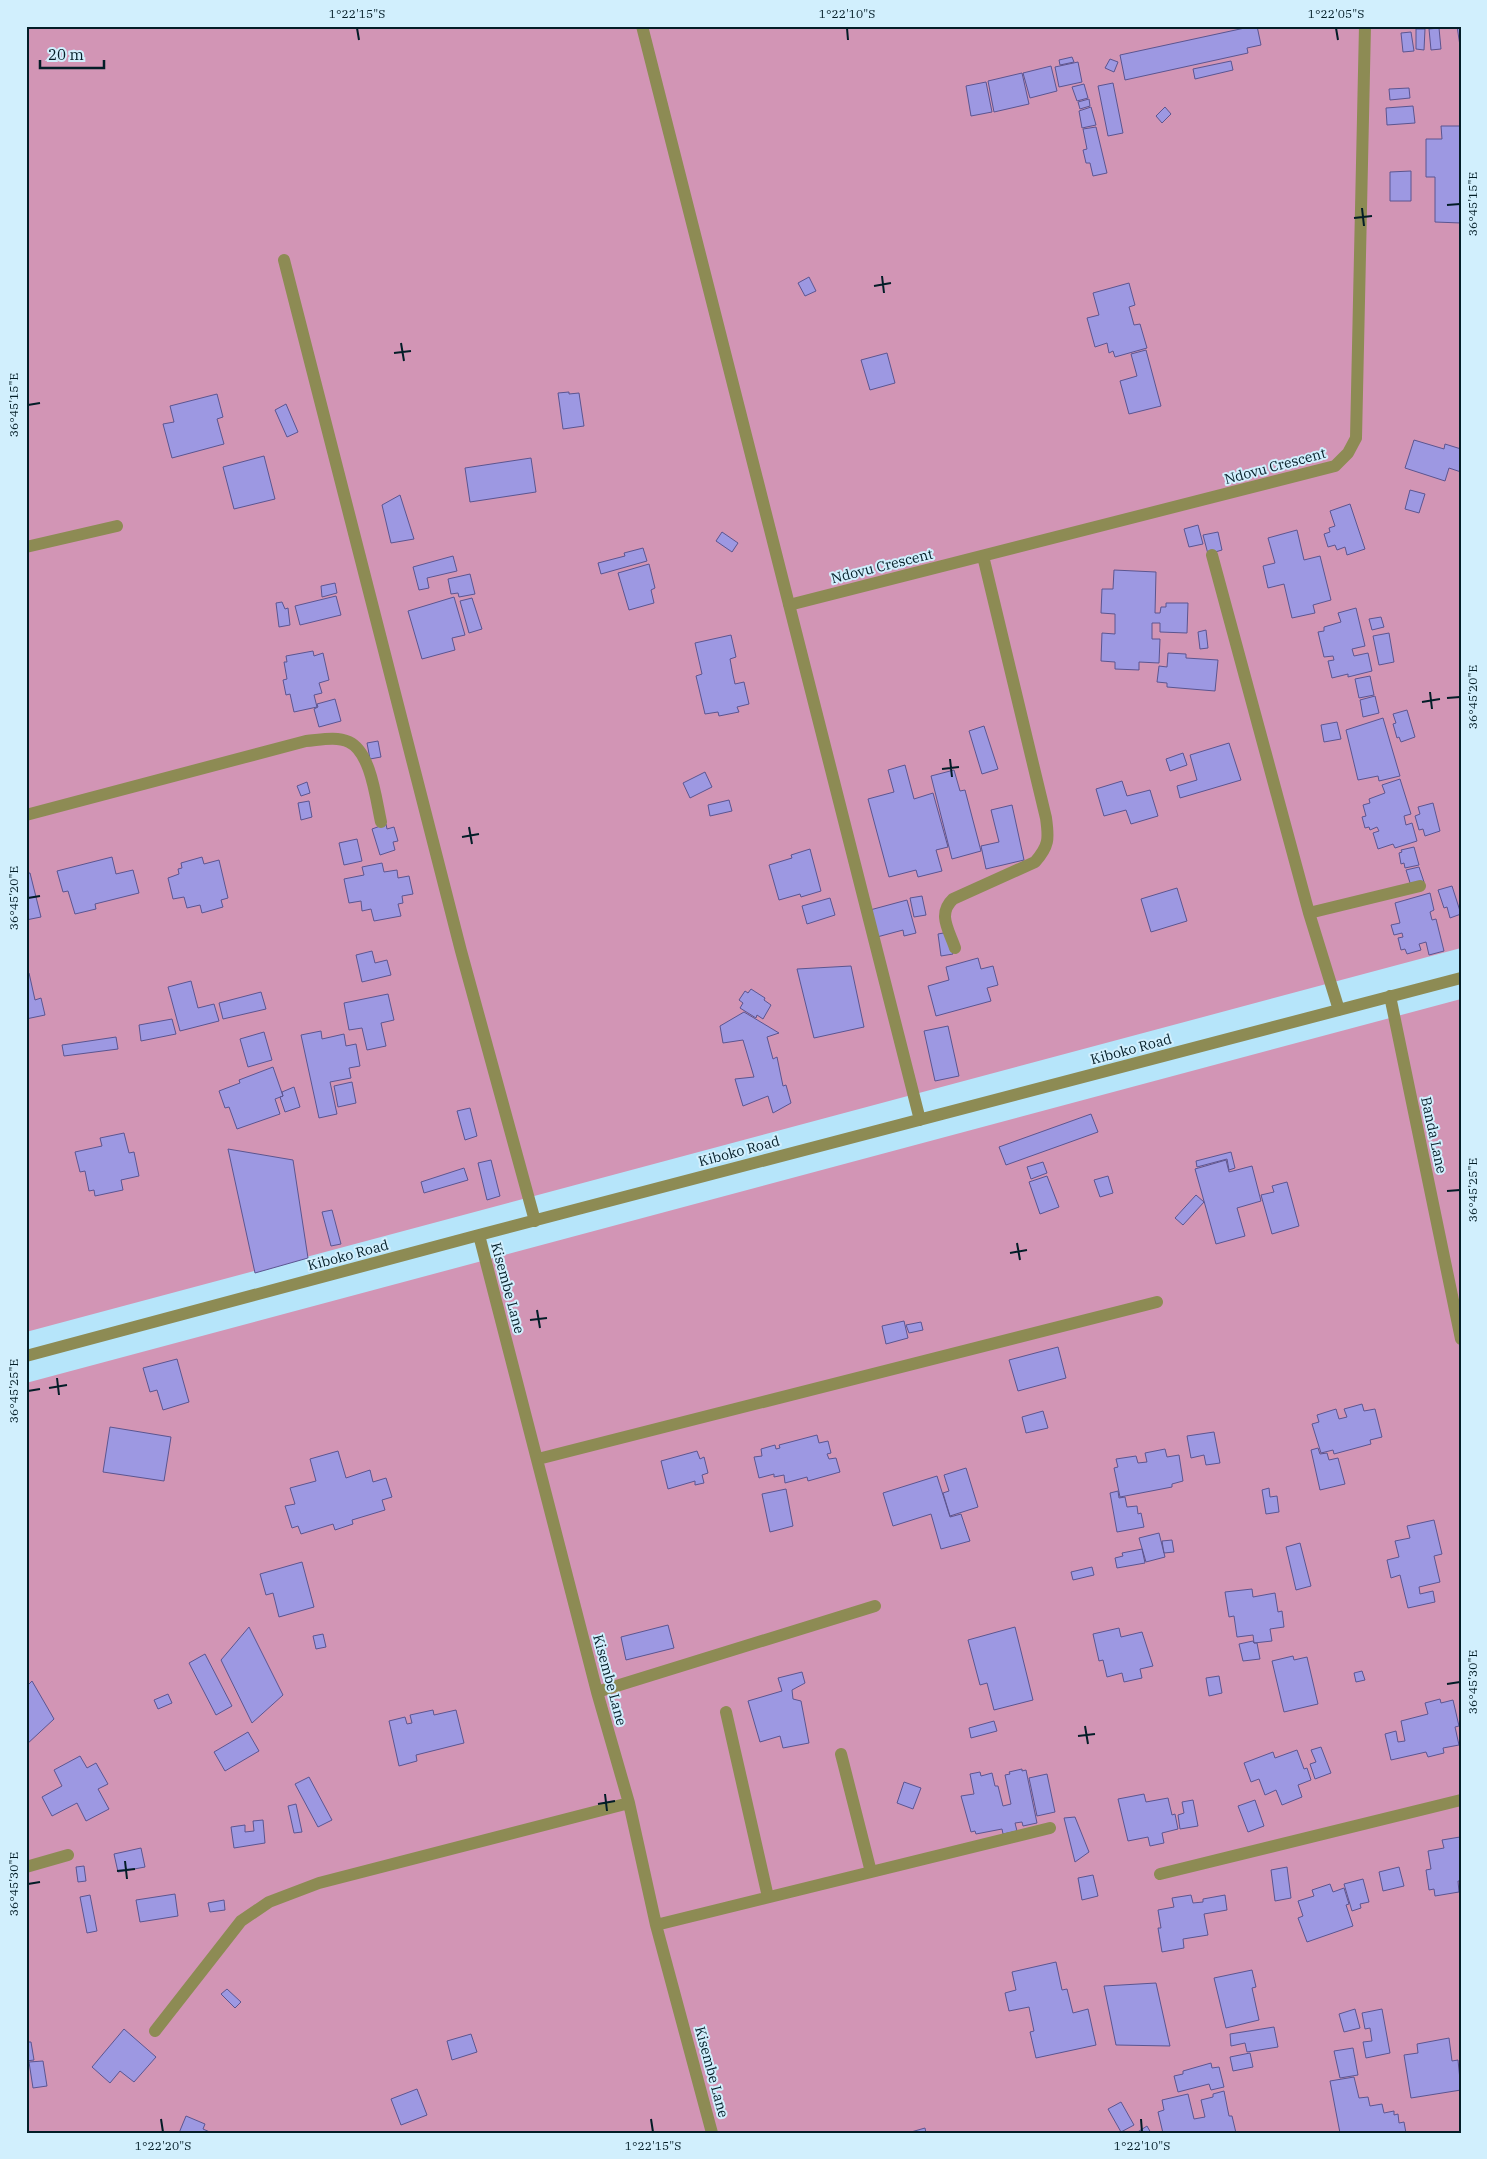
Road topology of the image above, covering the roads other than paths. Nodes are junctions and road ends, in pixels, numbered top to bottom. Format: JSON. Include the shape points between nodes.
{"nodes":[{"id":1,"x":642,"y":26,"type":"edge"},
{"id":2,"x":1365,"y":26,"type":"edge"},
{"id":3,"x":284,"y":260,"type":"dead end"},
{"id":4,"x":117,"y":526,"type":"dead end"},
{"id":5,"x":26,"y":548,"type":"edge"},
{"id":6,"x":1212,"y":555,"type":"dead end"},
{"id":7,"x":984,"y":556,"type":"junction"},
{"id":8,"x":789,"y":605,"type":"junction"},
{"id":9,"x":26,"y":815,"type":"edge"},
{"id":10,"x":381,"y":822,"type":"dead end"},
{"id":11,"x":1420,"y":886,"type":"dead end"},
{"id":12,"x":1309,"y":913,"type":"junction"},
{"id":13,"x":955,"y":948,"type":"dead end"},
{"id":14,"x":1461,"y":978,"type":"edge"},
{"id":15,"x":1390,"y":996,"type":"junction"},
{"id":16,"x":1339,"y":1010,"type":"junction"},
{"id":17,"x":920,"y":1120,"type":"junction"},
{"id":18,"x":535,"y":1221,"type":"junction"},
{"id":19,"x":479,"y":1235,"type":"junction"},
{"id":20,"x":1157,"y":1302,"type":"dead end"},
{"id":21,"x":1461,"y":1339,"type":"edge"},
{"id":22,"x":26,"y":1356,"type":"edge"},
{"id":23,"x":538,"y":1460,"type":"junction"},
{"id":24,"x":875,"y":1606,"type":"dead end"},
{"id":25,"x":597,"y":1692,"type":"junction"},
{"id":26,"x":726,"y":1712,"type":"dead end"},
{"id":27,"x":841,"y":1754,"type":"dead end"},
{"id":28,"x":1461,"y":1800,"type":"edge"},
{"id":29,"x":629,"y":1803,"type":"junction"},
{"id":30,"x":1050,"y":1828,"type":"dead end"},
{"id":31,"x":68,"y":1855,"type":"dead end"},
{"id":32,"x":26,"y":1867,"type":"edge"},
{"id":33,"x":871,"y":1872,"type":"junction"},
{"id":34,"x":1160,"y":1874,"type":"dead end"},
{"id":35,"x":768,"y":1897,"type":"junction"},
{"id":36,"x":656,"y":1925,"type":"junction"},
{"id":37,"x":155,"y":2031,"type":"dead end"},
{"id":38,"x":712,"y":2133,"type":"edge"}],
"edges":[{"from":1,"to":8,"type":"street"},
{"from":2,"to":7,"type":"street","name":"Ndovu Crescent","via":[[1356,438],[1348,453],[1335,466]]},
{"from":3,"to":18,"type":"street","via":[[458,941]]},
{"from":4,"to":5,"type":"street"},
{"from":6,"to":12,"type":"street"},
{"from":7,"to":8,"type":"street","name":"Ndovu Crescent"},
{"from":7,"to":13,"type":"street","via":[[1048,837],[1044,852],[1035,862],[946,906],[944,914]]},
{"from":8,"to":17,"type":"street"},
{"from":9,"to":10,"type":"street","via":[[306,741],[330,739],[349,742],[364,755]]},
{"from":11,"to":12,"type":"street"},
{"from":12,"to":16,"type":"street"},
{"from":14,"to":15,"type":"street","name":"Kiboko Road"},
{"from":15,"to":16,"type":"street","name":"Kiboko Road"},
{"from":15,"to":21,"type":"street","name":"Banda Lane"},
{"from":16,"to":17,"type":"street","name":"Kiboko Road"},
{"from":17,"to":18,"type":"street","name":"Kiboko Road"},
{"from":18,"to":19,"type":"street","name":"Kiboko Road"},
{"from":19,"to":22,"type":"street","name":"Kiboko Road"},
{"from":19,"to":23,"type":"street","name":"Kisembe Lane"},
{"from":20,"to":23,"type":"street"},
{"from":23,"to":25,"type":"street","name":"Kisembe Lane"},
{"from":24,"to":25,"type":"street"},
{"from":25,"to":29,"type":"street","name":"Kisembe Lane"},
{"from":26,"to":35,"type":"street"},
{"from":27,"to":33,"type":"street"},
{"from":28,"to":34,"type":"street"},
{"from":29,"to":36,"type":"street","name":"Kisembe Lane"},
{"from":29,"to":37,"type":"street","via":[[319,1883],[269,1902],[241,1921]]},
{"from":30,"to":33,"type":"street"},
{"from":31,"to":32,"type":"street"},
{"from":33,"to":35,"type":"street"},
{"from":35,"to":36,"type":"street"},
{"from":36,"to":38,"type":"street","name":"Kisembe Lane"}]}
